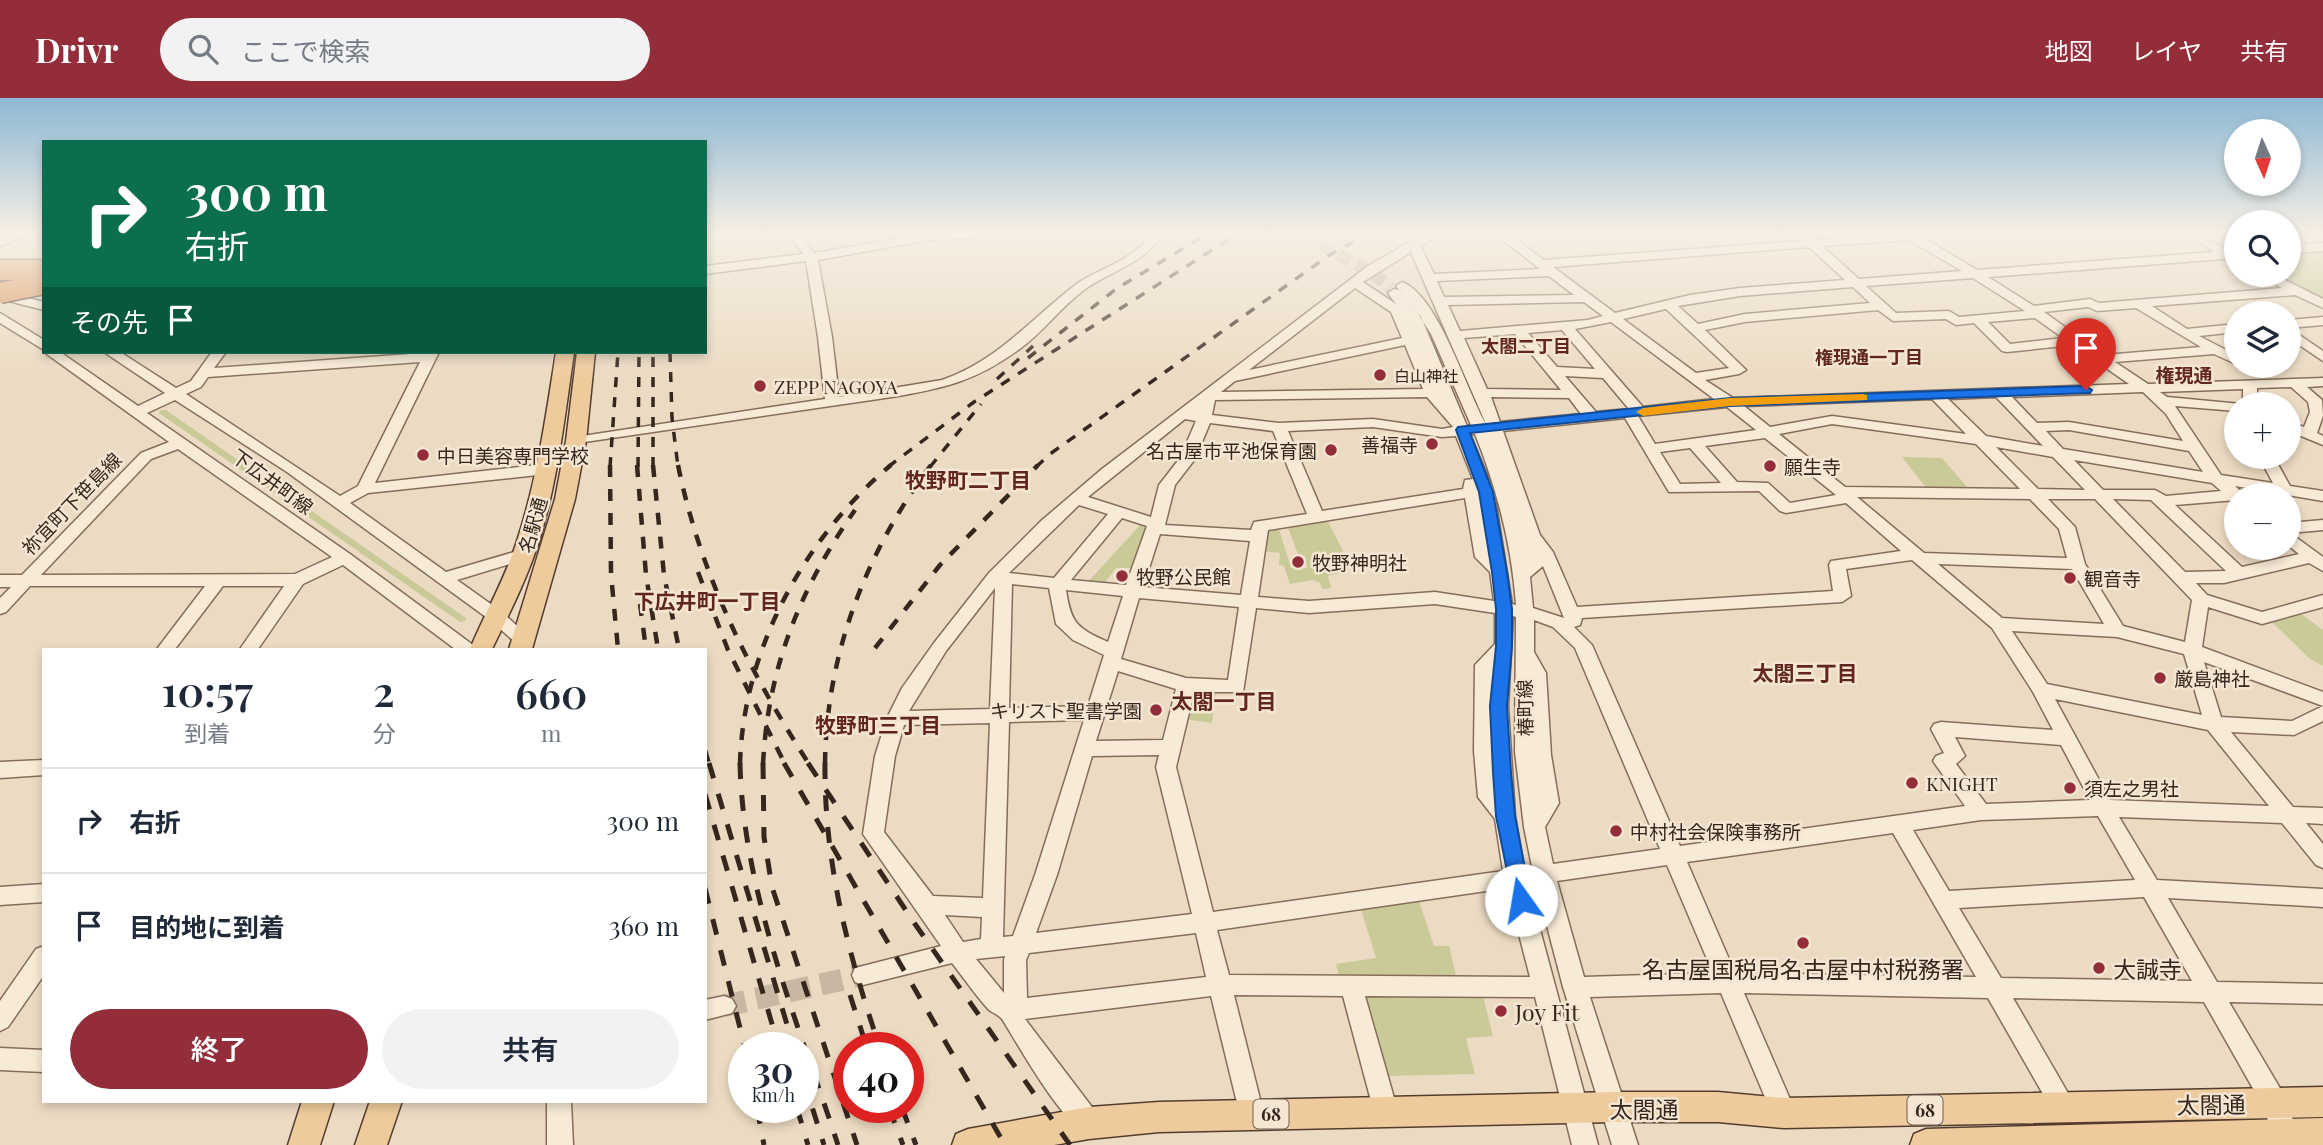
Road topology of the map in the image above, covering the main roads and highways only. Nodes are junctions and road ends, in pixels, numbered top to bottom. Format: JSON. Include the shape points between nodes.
{"nodes":[{"id":1,"x":20,"y":283,"type":"edge"},
{"id":2,"x":1,"y":289,"type":"edge"},
{"id":3,"x":565,"y":354,"type":"edge"},
{"id":4,"x":586,"y":354,"type":"edge"},
{"id":5,"x":521,"y":644,"type":"edge"},
{"id":6,"x":481,"y":648,"type":"edge"},
{"id":7,"x":2323,"y":1101,"type":"edge"},
{"id":8,"x":317,"y":1103,"type":"edge"},
{"id":9,"x":385,"y":1103,"type":"edge"},
{"id":10,"x":2323,"y":1134,"type":"edge"},
{"id":11,"x":2286,"y":1140,"type":"edge"},
{"id":12,"x":2041,"y":1144,"type":"edge"},
{"id":13,"x":304,"y":1145,"type":"edge"},
{"id":14,"x":371,"y":1145,"type":"edge"},
{"id":15,"x":968,"y":1145,"type":"edge"},
{"id":16,"x":1926,"y":1145,"type":"edge"}],
"edges":[{"from":1,"to":2,"type":"highway","bridge":true},
{"from":3,"to":6,"type":"main road","name":"名駅通","via":[[547,470],[524,554]]},
{"from":4,"to":5,"type":"main road","name":"名駅通","via":[[565,499]]},
{"from":7,"to":15,"type":"main road","name":"太閤通","number":"68","via":[[1784,1112],[1614,1107],[1159,1117],[1089,1123]]},
{"from":8,"to":13,"type":"main road"},
{"from":9,"to":14,"type":"main road"},
{"from":10,"to":11,"type":"main road","name":"太閤通","number":"68"},
{"from":11,"to":12,"type":"main road","name":"太閤通","number":"68"},
{"from":12,"to":16,"type":"main road","name":"太閤通","number":"68"}]}
